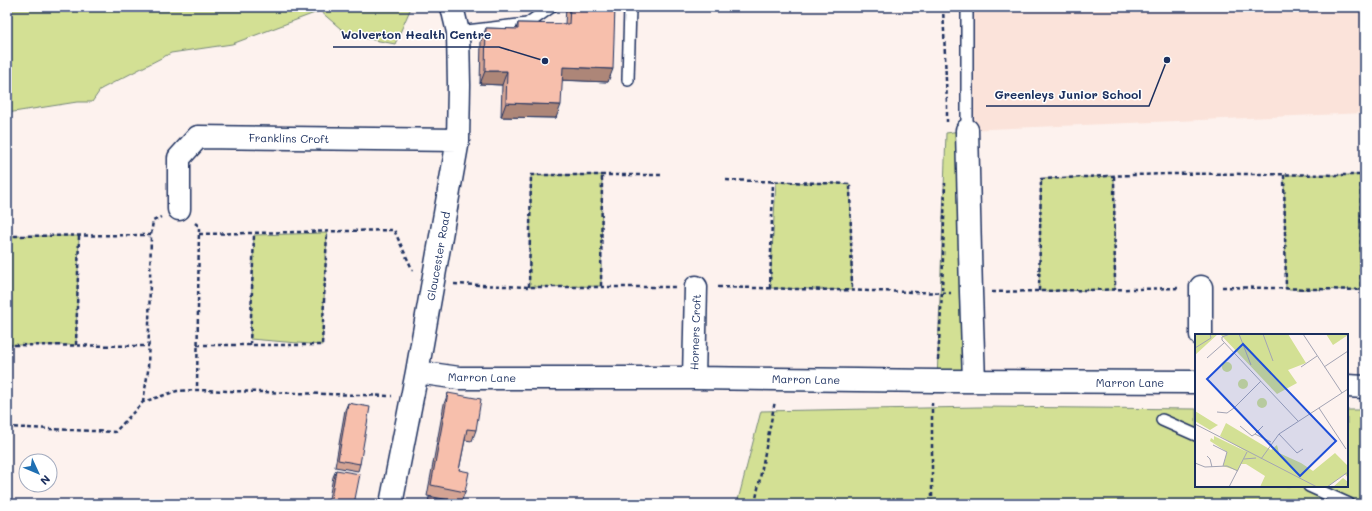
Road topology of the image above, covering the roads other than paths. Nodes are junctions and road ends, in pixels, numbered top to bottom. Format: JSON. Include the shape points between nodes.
{"nodes":[{"id":1,"x":452,"y":7,"type":"edge"},
{"id":2,"x":551,"y":7,"type":"edge"},
{"id":3,"x":630,"y":7,"type":"edge"},
{"id":4,"x":967,"y":7,"type":"edge"},
{"id":5,"x":458,"y":32,"type":"junction"},
{"id":6,"x":628,"y":80,"type":"dead end"},
{"id":7,"x":957,"y":128,"type":"joint"},
{"id":8,"x":458,"y":140,"type":"junction"},
{"id":9,"x":179,"y":209,"type":"road end"},
{"id":10,"x":696,"y":287,"type":"road end"},
{"id":11,"x":1201,"y":287,"type":"road end"},
{"id":12,"x":1201,"y":334,"type":"edge"},
{"id":13,"x":417,"y":372,"type":"junction"},
{"id":14,"x":694,"y":378,"type":"junction"},
{"id":15,"x":974,"y":381,"type":"junction"},
{"id":16,"x":1195,"y":382,"type":"edge"},
{"id":17,"x":1348,"y":386,"type":"edge"},
{"id":18,"x":1365,"y":386,"type":"edge"},
{"id":19,"x":1162,"y":420,"type":"dead end"},
{"id":20,"x":1195,"y":436,"type":"edge"},
{"id":21,"x":1311,"y":487,"type":"edge"},
{"id":22,"x":391,"y":504,"type":"edge"},
{"id":23,"x":1349,"y":504,"type":"edge"}],
"edges":[{"from":1,"to":5,"type":"street","name":"Gloucester Road"},
{"from":2,"to":5,"type":"lane","via":[[527,24]]},
{"from":3,"to":6,"type":"lane"},
{"from":4,"to":7,"type":"lane"},
{"from":5,"to":8,"type":"street","name":"Gloucester Road"},
{"from":7,"to":15,"type":"street","via":[[971,292]]},
{"from":8,"to":9,"type":"street","name":"Franklins Croft","via":[[198,138],[179,158]]},
{"from":8,"to":13,"type":"street","name":"Gloucester Road"},
{"from":10,"to":14,"type":"street","name":"Horners Croft"},
{"from":11,"to":12,"type":"street"},
{"from":13,"to":14,"type":"street","name":"Marron Lane","via":[[458,378]]},
{"from":13,"to":22,"type":"street","name":"Gloucester Road"},
{"from":14,"to":15,"type":"street","name":"Marron Lane"},
{"from":15,"to":16,"type":"street","name":"Marron Lane"},
{"from":17,"to":18,"type":"street"},
{"from":19,"to":20,"type":"lane"},
{"from":21,"to":23,"type":"lane"}]}
